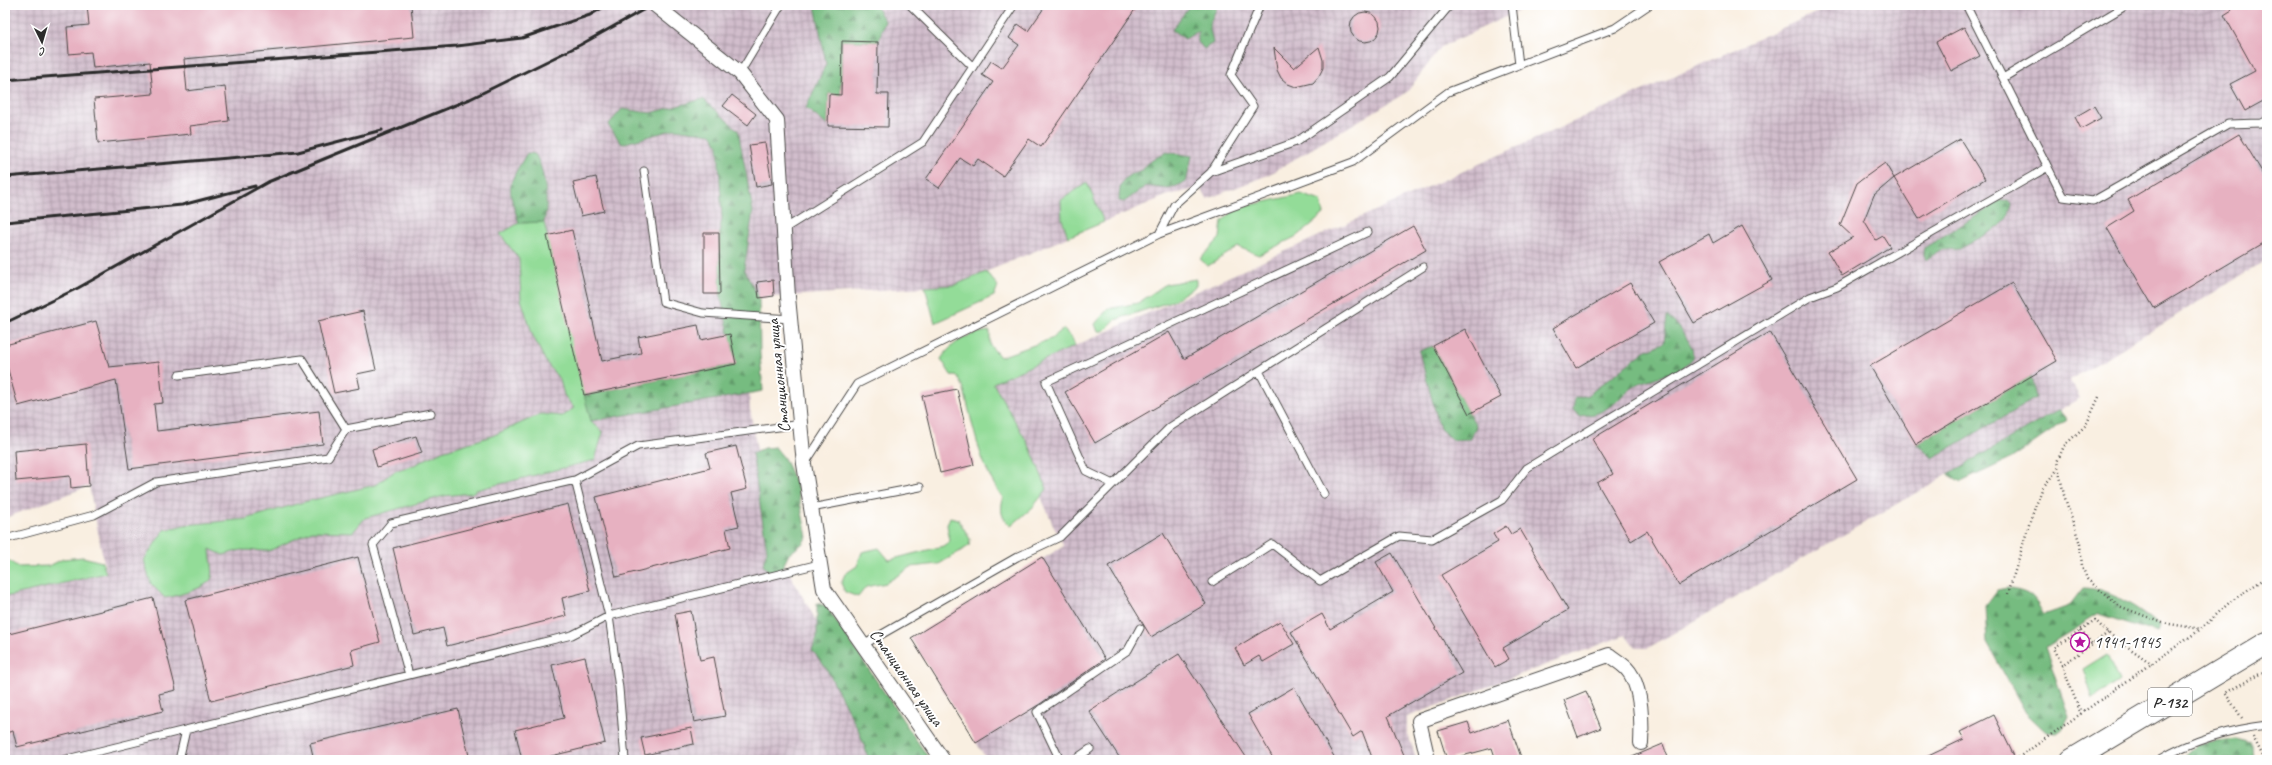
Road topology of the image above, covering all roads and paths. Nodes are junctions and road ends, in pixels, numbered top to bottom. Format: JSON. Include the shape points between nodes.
{"nodes":[{"id":1,"x":655,"y":5,"type":"edge"},
{"id":2,"x":781,"y":5,"type":"edge"},
{"id":3,"x":910,"y":5,"type":"edge"},
{"id":4,"x":1014,"y":5,"type":"edge"},
{"id":5,"x":1260,"y":5,"type":"edge"},
{"id":6,"x":1450,"y":5,"type":"edge"},
{"id":7,"x":1512,"y":5,"type":"edge"},
{"id":8,"x":1650,"y":5,"type":"edge"},
{"id":9,"x":1966,"y":5,"type":"edge"},
{"id":10,"x":2127,"y":5,"type":"edge"},
{"id":11,"x":1519,"y":65,"type":"junction"},
{"id":12,"x":973,"y":67,"type":"junction"},
{"id":13,"x":740,"y":73,"type":"junction"},
{"id":14,"x":2003,"y":78,"type":"junction"},
{"id":15,"x":2267,"y":120,"type":"edge"},
{"id":16,"x":2048,"y":167,"type":"junction"},
{"id":17,"x":644,"y":172,"type":"dead end"},
{"id":18,"x":1211,"y":172,"type":"junction"},
{"id":19,"x":784,"y":229,"type":"junction"},
{"id":20,"x":1368,"y":232,"type":"dead end"},
{"id":21,"x":1159,"y":234,"type":"junction"},
{"id":22,"x":1423,"y":267,"type":"dead end"},
{"id":23,"x":791,"y":319,"type":"junction"},
{"id":24,"x":1259,"y":371,"type":"junction"},
{"id":25,"x":179,"y":375,"type":"dead end"},
{"id":26,"x":2099,"y":397,"type":"dead end"},
{"id":27,"x":431,"y":413,"type":"dead end"},
{"id":28,"x":801,"y":424,"type":"junction"},
{"id":29,"x":346,"y":429,"type":"junction"},
{"id":30,"x":804,"y":464,"type":"junction"},
{"id":31,"x":2058,"y":469,"type":"junction"},
{"id":32,"x":575,"y":480,"type":"junction"},
{"id":33,"x":1113,"y":484,"type":"junction"},
{"id":34,"x":920,"y":487,"type":"dead end"},
{"id":35,"x":1324,"y":494,"type":"dead end"},
{"id":36,"x":811,"y":508,"type":"junction"},
{"id":37,"x":5,"y":540,"type":"edge"},
{"id":38,"x":819,"y":564,"type":"junction"},
{"id":39,"x":2267,"y":577,"type":"edge"},
{"id":40,"x":1212,"y":582,"type":"dead end"},
{"id":41,"x":2008,"y":594,"type":"dead end"},
{"id":42,"x":609,"y":616,"type":"junction"},
{"id":43,"x":1140,"y":628,"type":"dead end"},
{"id":44,"x":2201,"y":629,"type":"junction"},
{"id":45,"x":2081,"y":630,"type":"junction"},
{"id":46,"x":2108,"y":633,"type":"junction"},
{"id":47,"x":2092,"y":644,"type":"junction"},
{"id":48,"x":2267,"y":644,"type":"edge"},
{"id":49,"x":863,"y":645,"type":"junction"},
{"id":50,"x":2152,"y":664,"type":"junction"},
{"id":51,"x":2062,"y":665,"type":"junction"},
{"id":52,"x":2267,"y":670,"type":"edge"},
{"id":53,"x":409,"y":675,"type":"junction"},
{"id":54,"x":2081,"y":714,"type":"junction"},
{"id":55,"x":2267,"y":725,"type":"edge"},
{"id":56,"x":2248,"y":727,"type":"junction"},
{"id":57,"x":186,"y":730,"type":"junction"},
{"id":58,"x":1641,"y":743,"type":"dead end"},
{"id":59,"x":1090,"y":749,"type":"dead end"},
{"id":60,"x":63,"y":760,"type":"edge"},
{"id":61,"x":179,"y":760,"type":"edge"},
{"id":62,"x":625,"y":760,"type":"edge"},
{"id":63,"x":942,"y":760,"type":"edge"},
{"id":64,"x":1060,"y":760,"type":"edge"},
{"id":65,"x":1074,"y":760,"type":"edge"},
{"id":66,"x":1428,"y":760,"type":"edge"},
{"id":67,"x":2015,"y":760,"type":"edge"},
{"id":68,"x":2072,"y":760,"type":"edge"},
{"id":69,"x":2159,"y":760,"type":"edge"},
{"id":70,"x":2265,"y":760,"type":"edge"}],
"edges":[{"from":1,"to":13,"type":"street","name":"Станционная улица"},
{"from":2,"to":13,"type":"lane"},
{"from":3,"to":12,"type":"lane"},
{"from":4,"to":12,"type":"lane"},
{"from":5,"to":18,"type":"lane","via":[[1231,75],[1253,106]]},
{"from":6,"to":18,"type":"lane","via":[[1390,77],[1296,142]]},
{"from":7,"to":11,"type":"lane"},
{"from":8,"to":11,"type":"lane","via":[[1615,28]]},
{"from":9,"to":14,"type":"lane"},
{"from":10,"to":14,"type":"lane"},
{"from":11,"to":21,"type":"lane","via":[[1448,92],[1353,162]]},
{"from":12,"to":19,"type":"lane","via":[[923,142]]},
{"from":13,"to":19,"type":"street","name":"Станционная улица","via":[[777,120]]},
{"from":14,"to":16,"type":"lane"},
{"from":15,"to":16,"type":"lane","via":[[2261,123],[2228,124],[2093,201],[2063,197]]},
{"from":16,"to":40,"type":"lane","via":[[1837,287],[1810,297],[1526,468],[1502,500],[1432,539],[1399,536],[1320,582],[1272,544]]},
{"from":17,"to":23,"type":"lane","via":[[663,302],[703,313]]},
{"from":18,"to":21,"type":"lane","via":[[1174,205]]},
{"from":19,"to":23,"type":"street","name":"Станционная улица"},
{"from":20,"to":33,"type":"lane","via":[[1046,382],[1086,471]]},
{"from":21,"to":30,"type":"lane","via":[[857,384]]},
{"from":22,"to":24,"type":"lane"},
{"from":23,"to":28,"type":"street","name":"Станционная улица"},
{"from":24,"to":33,"type":"lane","via":[[1170,427]]},
{"from":24,"to":35,"type":"lane"},
{"from":25,"to":29,"type":"lane","via":[[302,359]]},
{"from":26,"to":31,"type":"path","via":[[2086,424],[2064,446],[2057,462]]},
{"from":27,"to":29,"type":"lane"},
{"from":28,"to":30,"type":"street","name":"Станционная улица"},
{"from":28,"to":32,"type":"lane","via":[[638,446]]},
{"from":29,"to":37,"type":"lane","via":[[328,457],[156,482],[94,515]]},
{"from":30,"to":36,"type":"street","name":"Станционная улица"},
{"from":31,"to":41,"type":"path","via":[[2041,494],[2031,518]]},
{"from":31,"to":44,"type":"path","via":[[2080,544],[2082,566],[2087,579],[2119,606],[2163,623]]},
{"from":32,"to":42,"type":"lane"},
{"from":32,"to":53,"type":"lane","via":[[391,523],[373,545]]},
{"from":33,"to":49,"type":"lane","via":[[1060,537],[1017,557]]},
{"from":34,"to":36,"type":"lane"},
{"from":36,"to":38,"type":"street","name":"Станционная улица"},
{"from":38,"to":42,"type":"lane"},
{"from":38,"to":49,"type":"street","name":"Станционная улица","via":[[824,589]]},
{"from":39,"to":44,"type":"path","via":[[2230,602]]},
{"from":42,"to":53,"type":"lane","via":[[572,635]]},
{"from":42,"to":62,"type":"lane"},
{"from":43,"to":64,"type":"lane","via":[[1128,650],[1037,712]]},
{"from":44,"to":50,"type":"path"},
{"from":45,"to":46,"type":"path","via":[[2095,620]]},
{"from":45,"to":47,"type":"path"},
{"from":45,"to":51,"type":"path","via":[[2054,648]]},
{"from":46,"to":47,"type":"path"},
{"from":46,"to":50,"type":"path"},
{"from":47,"to":51,"type":"path"},
{"from":48,"to":68,"type":"highway","number":"Р-132"},
{"from":49,"to":63,"type":"street","name":"Станционная улица"},
{"from":50,"to":54,"type":"path"},
{"from":51,"to":54,"type":"path"},
{"from":52,"to":56,"type":"path","via":[[2225,693]]},
{"from":53,"to":57,"type":"lane"},
{"from":54,"to":67,"type":"path"},
{"from":55,"to":56,"type":"lane"},
{"from":56,"to":69,"type":"lane","via":[[2179,748]]},
{"from":56,"to":70,"type":"path"},
{"from":57,"to":60,"type":"lane"},
{"from":57,"to":61,"type":"lane"},
{"from":58,"to":66,"type":"street","via":[[1639,695],[1628,669],[1609,655],[1419,721]]},
{"from":59,"to":65,"type":"lane"}]}
